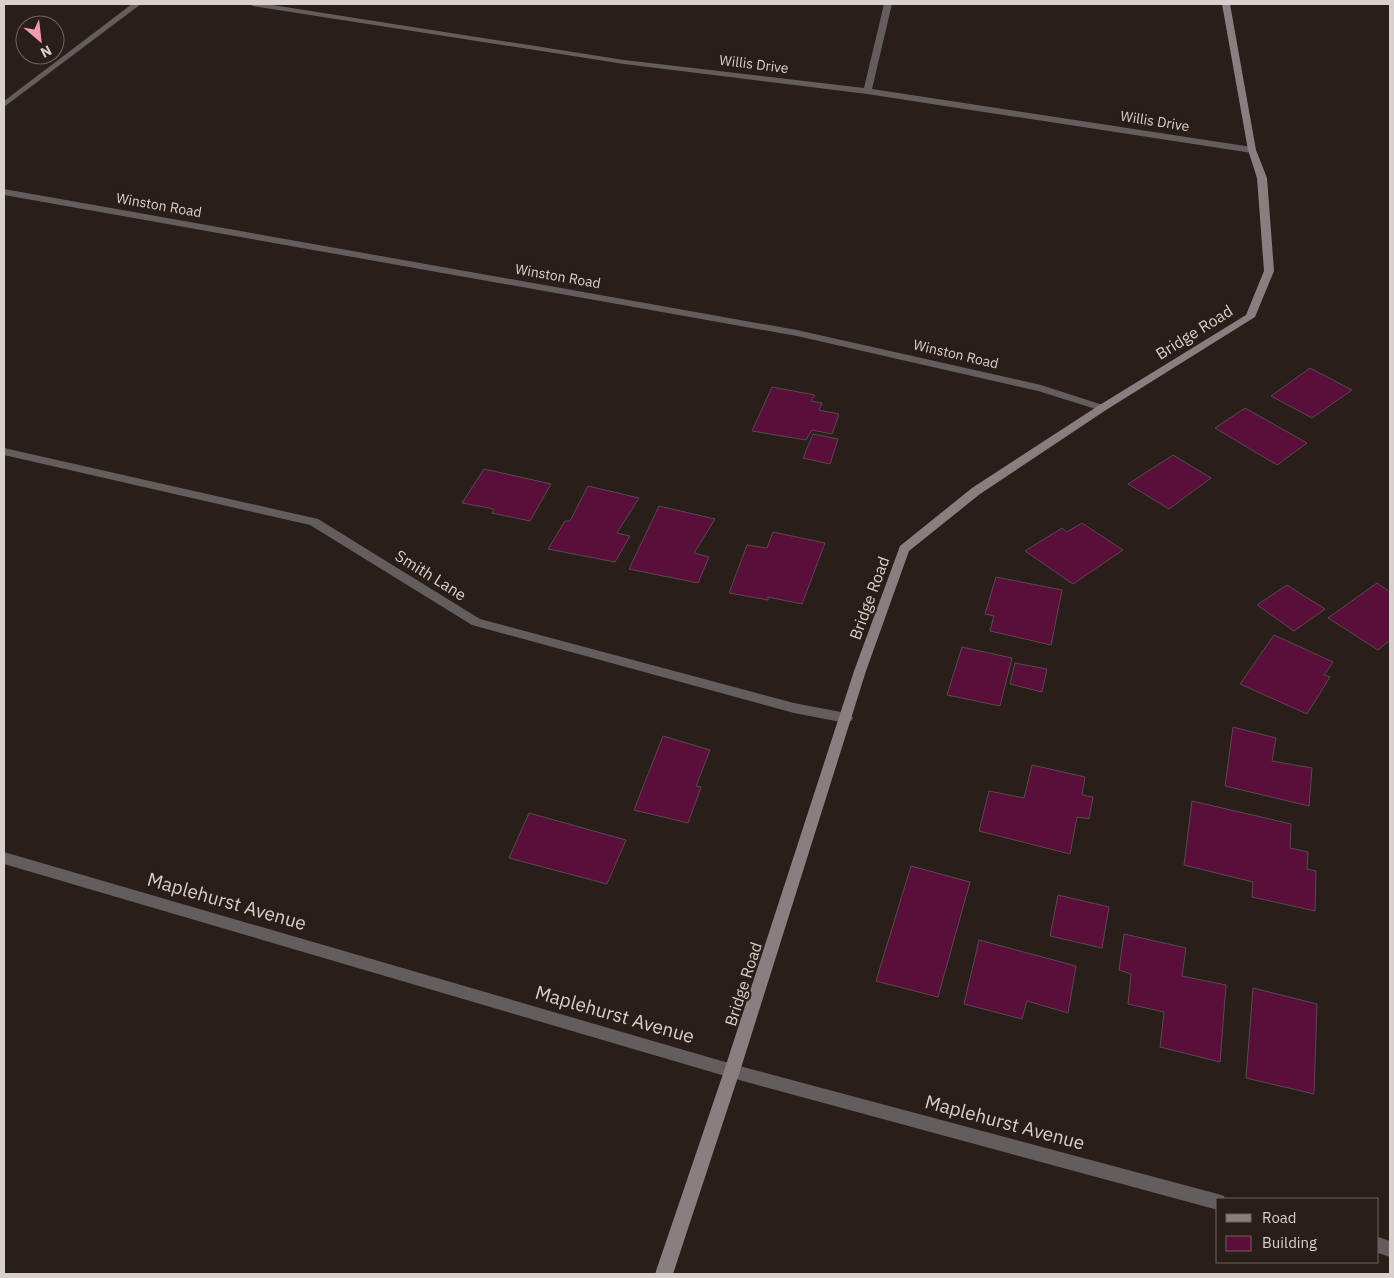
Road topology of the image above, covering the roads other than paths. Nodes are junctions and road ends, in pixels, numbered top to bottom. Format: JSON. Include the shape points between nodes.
{"nodes":[{"id":1,"x":137,"y":4,"type":"edge"},
{"id":2,"x":252,"y":4,"type":"edge"},
{"id":3,"x":888,"y":4,"type":"edge"},
{"id":4,"x":1226,"y":4,"type":"edge"},
{"id":5,"x":867,"y":91,"type":"junction"},
{"id":6,"x":4,"y":105,"type":"edge"},
{"id":7,"x":1252,"y":150,"type":"junction"},
{"id":8,"x":4,"y":192,"type":"edge"},
{"id":9,"x":1102,"y":408,"type":"junction"},
{"id":10,"x":4,"y":451,"type":"edge"},
{"id":11,"x":846,"y":718,"type":"junction"},
{"id":12,"x":4,"y":858,"type":"edge"},
{"id":13,"x":732,"y":1071,"type":"junction"},
{"id":14,"x":1216,"y":1201,"type":"edge"},
{"id":15,"x":664,"y":1274,"type":"edge"}],
"edges":[{"from":1,"to":6,"type":"street"},
{"from":2,"to":5,"type":"street","name":"Willis Drive","via":[[624,62]]},
{"from":3,"to":5,"type":"street"},
{"from":4,"to":7,"type":"street","name":"Bridge Road"},
{"from":5,"to":7,"type":"street","name":"Willis Drive"},
{"from":7,"to":9,"type":"street","name":"Bridge Road","via":[[1262,178],[1269,271],[1250,316]]},
{"from":8,"to":9,"type":"street","name":"Winston Road","via":[[797,333],[1042,388]]},
{"from":9,"to":11,"type":"street","name":"Bridge Road","via":[[976,492],[904,550]]},
{"from":10,"to":11,"type":"street","name":"Smith Lane","via":[[314,522],[476,622],[794,708]]},
{"from":11,"to":13,"type":"street","name":"Bridge Road"},
{"from":12,"to":13,"type":"street","name":"Maplehurst Avenue"},
{"from":13,"to":14,"type":"street","name":"Maplehurst Avenue"},
{"from":13,"to":15,"type":"street","name":"Bridge Road"}]}
